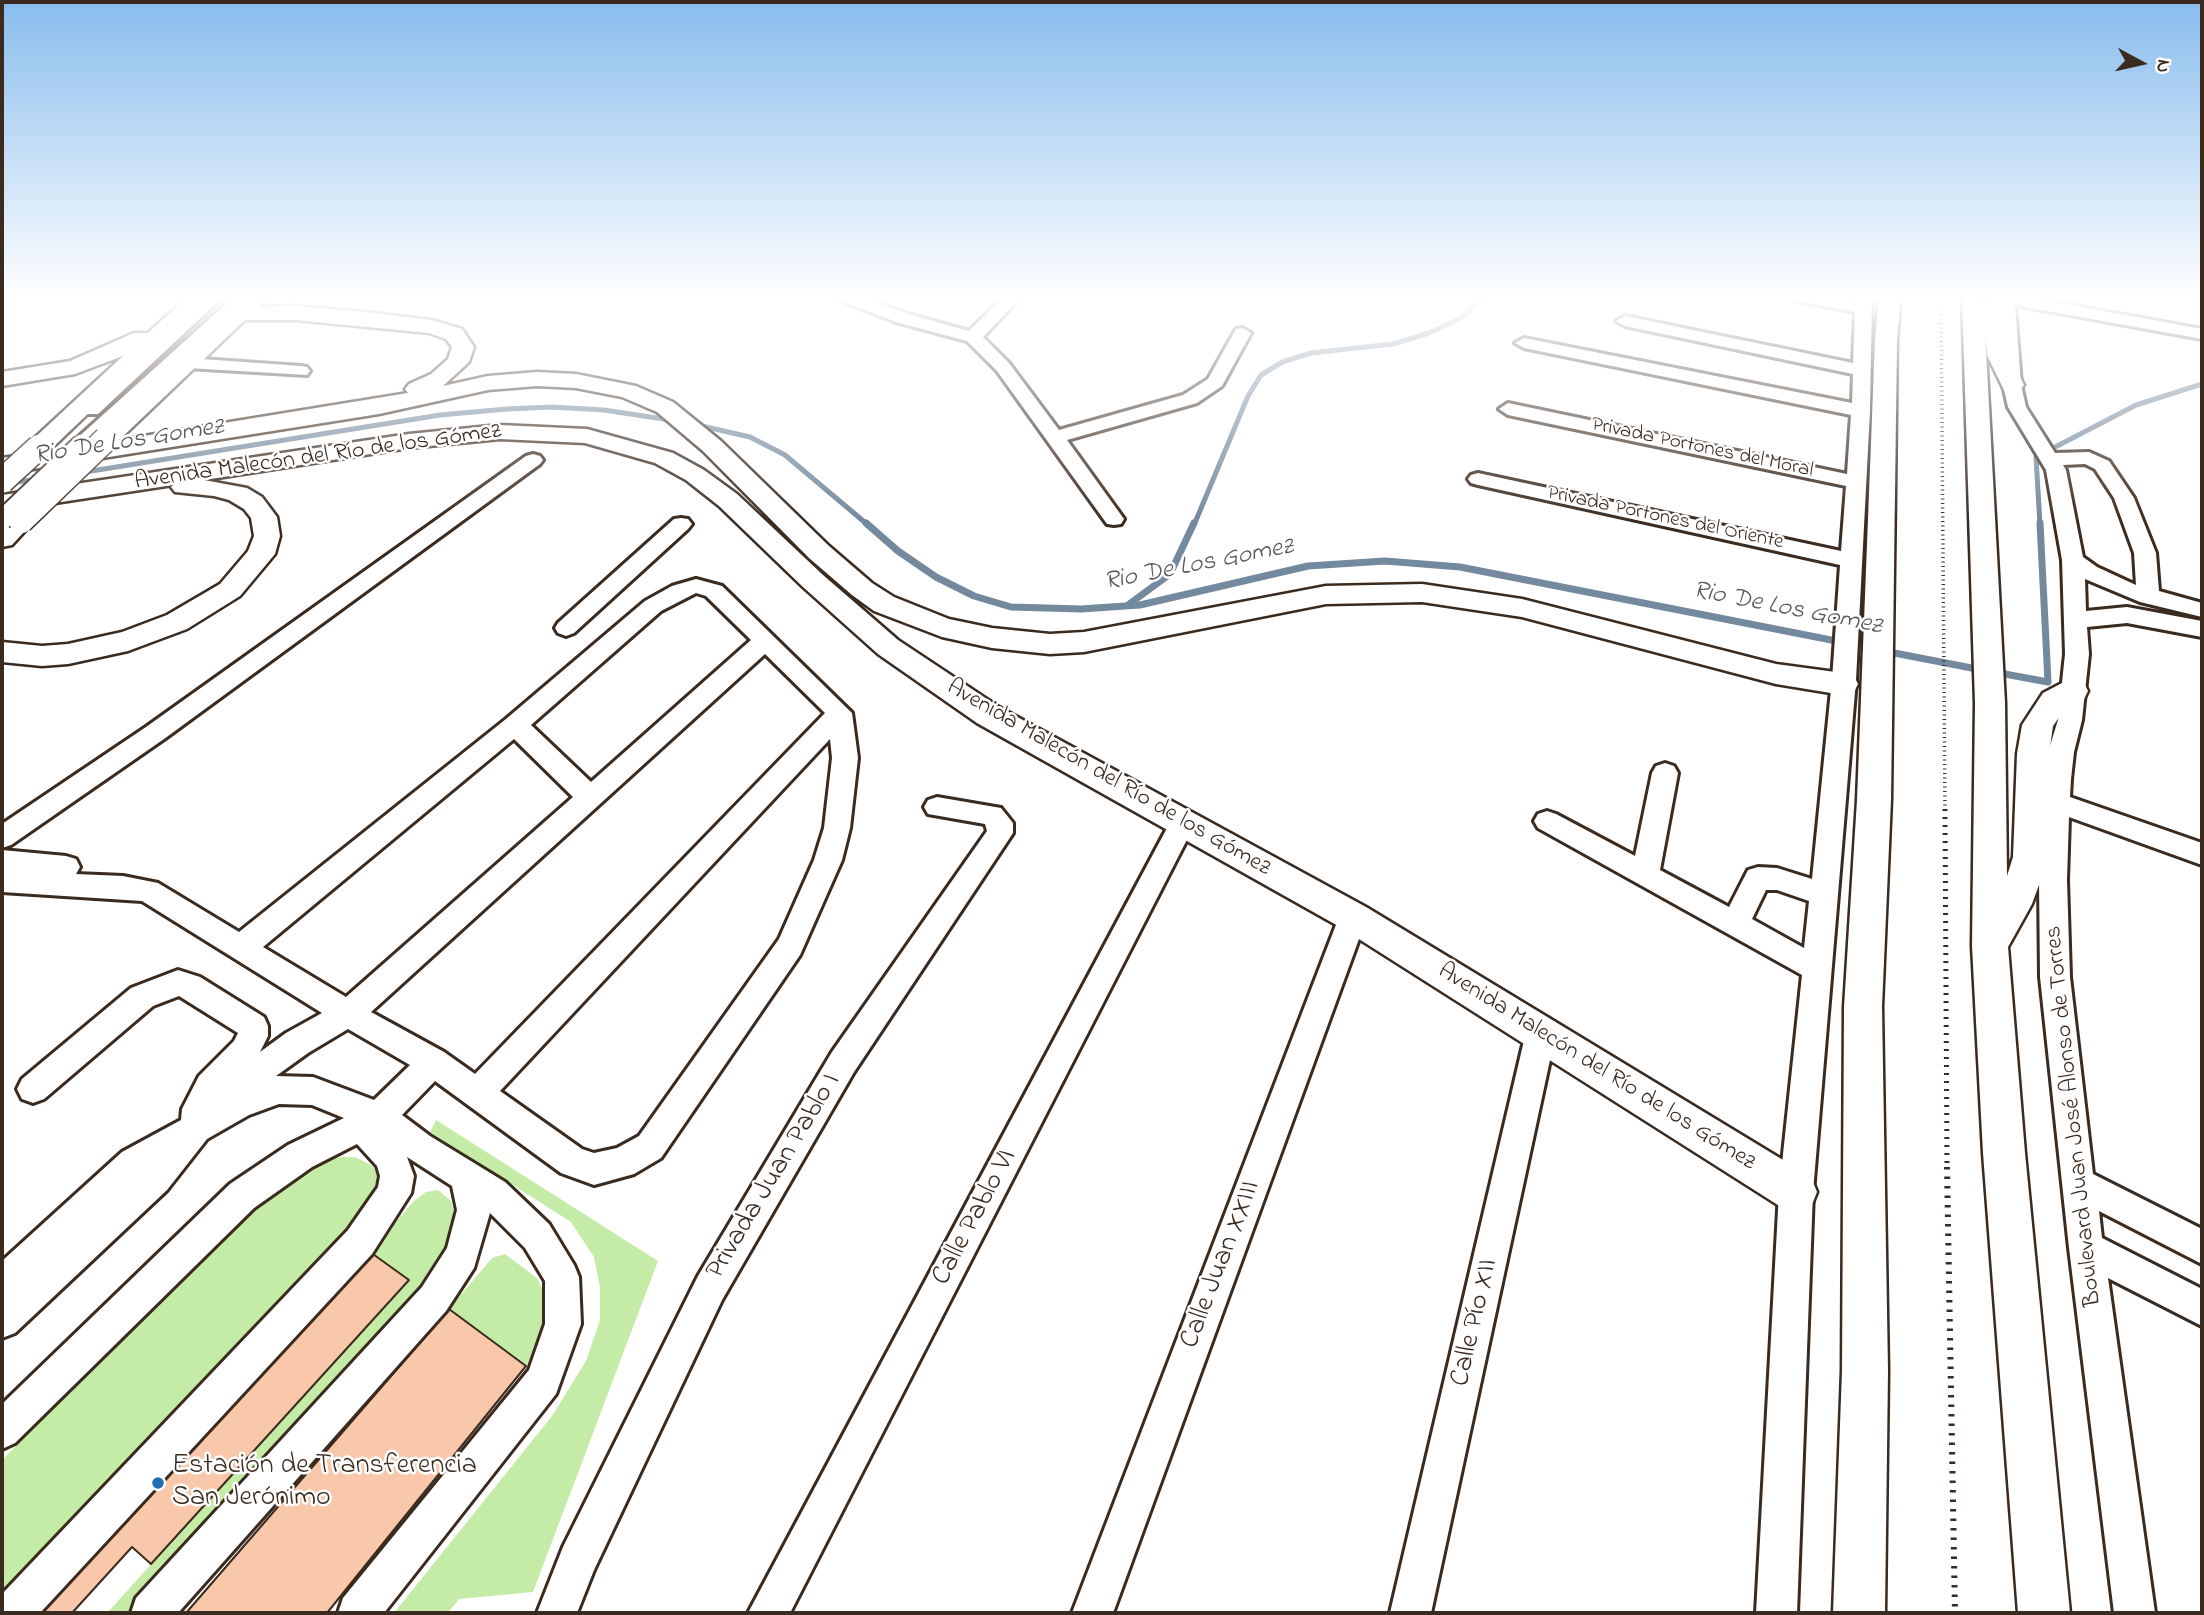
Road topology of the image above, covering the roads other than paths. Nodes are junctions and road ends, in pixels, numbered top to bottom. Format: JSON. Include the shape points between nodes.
{"nodes":[{"id":1,"x":52,"y":371,"type":"edge"},
{"id":2,"x":125,"y":371,"type":"edge"},
{"id":3,"x":170,"y":371,"type":"edge"},
{"id":4,"x":177,"y":371,"type":"edge"},
{"id":5,"x":446,"y":371,"type":"edge"},
{"id":6,"x":1006,"y":371,"type":"edge"},
{"id":7,"x":1221,"y":371,"type":"edge"},
{"id":8,"x":1662,"y":371,"type":"edge"},
{"id":9,"x":1861,"y":371,"type":"edge"},
{"id":10,"x":1885,"y":371,"type":"edge"},
{"id":11,"x":1975,"y":371,"type":"edge"},
{"id":12,"x":2005,"y":371,"type":"edge"},
{"id":13,"x":2,"y":379,"type":"edge"},
{"id":14,"x":2012,"y":386,"type":"joint"},
{"id":15,"x":1508,"y":409,"type":"dead end"},
{"id":16,"x":1861,"y":411,"type":"junction"},
{"id":17,"x":304,"y":419,"type":"junction"},
{"id":18,"x":1054,"y":438,"type":"junction"},
{"id":19,"x":94,"y":442,"type":"junction"},
{"id":20,"x":45,"y":447,"type":"junction"},
{"id":21,"x":2049,"y":455,"type":"junction"},
{"id":22,"x":533,"y":460,"type":"dead end"},
{"id":23,"x":2,"y":466,"type":"edge"},
{"id":24,"x":1478,"y":479,"type":"dead end"},
{"id":25,"x":2,"y":481,"type":"edge"},
{"id":26,"x":1855,"y":482,"type":"junction"},
{"id":27,"x":105,"y":487,"type":"junction"},
{"id":28,"x":2,"y":491,"type":"edge"},
{"id":29,"x":1114,"y":519,"type":"dead end"},
{"id":30,"x":7,"y":521,"type":"edge"},
{"id":31,"x":681,"y":524,"type":"dead end"},
{"id":32,"x":1851,"y":560,"type":"junction"},
{"id":33,"x":2073,"y":560,"type":"junction"},
{"id":34,"x":612,"y":585,"type":"junction"},
{"id":35,"x":2148,"y":597,"type":"junction"},
{"id":36,"x":653,"y":606,"type":"junction"},
{"id":37,"x":2202,"y":610,"type":"edge"},
{"id":38,"x":2078,"y":622,"type":"junction"},
{"id":39,"x":566,"y":628,"type":"dead end"},
{"id":40,"x":2202,"y":629,"type":"edge"},
{"id":41,"x":765,"y":641,"type":"junction"},
{"id":42,"x":2,"y":652,"type":"edge"},
{"id":43,"x":1854,"y":686,"type":"junction"},
{"id":44,"x":2073,"y":691,"type":"junction"},
{"id":45,"x":840,"y":713,"type":"junction"},
{"id":46,"x":515,"y":724,"type":"junction"},
{"id":47,"x":1665,"y":773,"type":"dead end"},
{"id":48,"x":591,"y":798,"type":"junction"},
{"id":49,"x":2059,"y":803,"type":"junction"},
{"id":50,"x":937,"y":807,"type":"dead end"},
{"id":51,"x":1547,"y":821,"type":"dead end"},
{"id":52,"x":1183,"y":822,"type":"junction"},
{"id":53,"x":2,"y":838,"type":"edge"},
{"id":54,"x":2202,"y":853,"type":"edge"},
{"id":55,"x":2,"y":861,"type":"edge"},
{"id":56,"x":42,"y":874,"type":"junction"},
{"id":57,"x":1645,"y":875,"type":"junction"},
{"id":58,"x":2,"y":881,"type":"edge"},
{"id":59,"x":1824,"y":894,"type":"junction"},
{"id":60,"x":1353,"y":917,"type":"junction"},
{"id":61,"x":1735,"y":924,"type":"junction"},
{"id":62,"x":1990,"y":946,"type":"junction"},
{"id":63,"x":241,"y":948,"type":"junction"},
{"id":64,"x":1817,"y":969,"type":"junction"},
{"id":65,"x":348,"y":1014,"type":"junction"},
{"id":66,"x":1541,"y":1032,"type":"junction"},
{"id":67,"x":433,"y":1062,"type":"junction"},
{"id":68,"x":33,"y":1089,"type":"dead end"},
{"id":69,"x":478,"y":1092,"type":"junction"},
{"id":70,"x":375,"y":1127,"type":"junction"},
{"id":71,"x":196,"y":1128,"type":"junction"},
{"id":72,"x":467,"y":1177,"type":"junction"},
{"id":73,"x":2078,"y":1183,"type":"junction"},
{"id":74,"x":1796,"y":1192,"type":"junction"},
{"id":75,"x":2202,"y":1247,"type":"edge"},
{"id":76,"x":2086,"y":1248,"type":"junction"},
{"id":77,"x":3,"y":1308,"type":"edge"},
{"id":78,"x":2202,"y":1308,"type":"edge"},
{"id":79,"x":2,"y":1430,"type":"edge"},
{"id":80,"x":12,"y":1613,"type":"edge"},
{"id":81,"x":151,"y":1613,"type":"edge"},
{"id":82,"x":358,"y":1613,"type":"edge"},
{"id":83,"x":557,"y":1613,"type":"edge"},
{"id":84,"x":768,"y":1613,"type":"edge"},
{"id":85,"x":1092,"y":1613,"type":"edge"},
{"id":86,"x":1410,"y":1613,"type":"edge"},
{"id":87,"x":1776,"y":1613,"type":"edge"},
{"id":88,"x":1859,"y":1613,"type":"edge"},
{"id":89,"x":2044,"y":1613,"type":"edge"},
{"id":90,"x":2135,"y":1613,"type":"edge"}],
"edges":[{"from":1,"to":13,"type":"main road"},
{"from":2,"to":20,"type":"main road"},
{"from":3,"to":19,"type":"street"},
{"from":4,"to":19,"type":"main road"},
{"from":5,"to":17,"type":"main road","via":[[432,383],[388,398]]},
{"from":6,"to":18,"type":"street"},
{"from":7,"to":18,"type":"street","via":[[1215,382],[1190,399]]},
{"from":8,"to":16,"type":"street"},
{"from":9,"to":16,"type":"street"},
{"from":10,"to":43,"type":"main road","via":[[1877,625]]},
{"from":11,"to":62,"type":"main road","via":[[1990,704]]},
{"from":12,"to":14,"type":"main road"},
{"from":14,"to":21,"type":"street","name":"Boulevard Juan José Alonso de Torres","via":[[2017,407]]},
{"from":15,"to":26,"type":"street","name":"Privada Portones del Moral"},
{"from":16,"to":26,"type":"street"},
{"from":17,"to":23,"type":"main road","name":"Avenida Malecón del Río de los Gómez"},
{"from":17,"to":43,"type":"main road","name":"Avenida Malecón del Río de los Gómez","via":[[514,380],[576,381],[644,397],[691,426],[862,589],[884,604],[942,628],[992,638],[1084,642],[1325,595],[1422,593],[1522,608],[1776,674]]},
{"from":18,"to":29,"type":"street"},
{"from":19,"to":30,"type":"main road","bridge":true},
{"from":20,"to":25,"type":"main road","bridge":true},
{"from":20,"to":28,"type":"street"},
{"from":21,"to":33,"type":"street","name":"Boulevard Juan José Alonso de Torres"},
{"from":21,"to":35,"type":"street","via":[[2089,458],[2113,479],[2145,553]]},
{"from":22,"to":53,"type":"street"},
{"from":24,"to":32,"type":"street","name":"Privada Portones del Oriente"},
{"from":26,"to":32,"type":"street"},
{"from":27,"to":30,"type":"main road","name":"Avenida Malecón del Río de los Gómez"},
{"from":27,"to":42,"type":"main road","via":[[214,488],[238,494],[264,517],[267,536],[261,554],[230,590],[152,633],[68,654]]},
{"from":27,"to":52,"type":"main road","name":"Avenida Malecón del Río de los Gómez","via":[[409,441],[500,432],[576,435],[630,446],[695,475],[858,621],[933,679],[988,715]]},
{"from":31,"to":34,"type":"street"},
{"from":32,"to":43,"type":"street","via":[[1847,624]]},
{"from":33,"to":35,"type":"street","via":[[2103,579]]},
{"from":33,"to":38,"type":"street","name":"Boulevard Juan José Alonso de Torres"},
{"from":34,"to":36,"type":"street"},
{"from":34,"to":39,"type":"street"},
{"from":35,"to":37,"type":"street"},
{"from":36,"to":41,"type":"street","via":[[696,586],[714,591]]},
{"from":36,"to":46,"type":"street"},
{"from":38,"to":40,"type":"street","via":[[2127,615]]},
{"from":38,"to":44,"type":"street","name":"Boulevard Juan José Alonso de Torres"},
{"from":41,"to":45,"type":"street"},
{"from":41,"to":48,"type":"street"},
{"from":43,"to":59,"type":"street"},
{"from":43,"to":88,"type":"main road","via":[[1874,800],[1863,1007],[1865,1371]]},
{"from":44,"to":49,"type":"street","name":"Boulevard Juan José Alonso de Torres","via":[[2061,752]]},
{"from":44,"to":62,"type":"main road","via":[[2054,701],[2038,725],[2027,872]]},
{"from":45,"to":69,"type":"street"},
{"from":45,"to":69,"type":"street","via":[[845,758],[842,801],[828,860],[812,897],[790,946],[650,1147],[622,1163],[594,1169],[573,1161]]},
{"from":46,"to":48,"type":"street"},
{"from":46,"to":63,"type":"street"},
{"from":47,"to":57,"type":"street"},
{"from":48,"to":65,"type":"street"},
{"from":49,"to":54,"type":"street"},
{"from":49,"to":73,"type":"street","name":"Boulevard Juan José Alonso de Torres","via":[[2053,880],[2055,977]]},
{"from":50,"to":83,"type":"street","name":"Privada Juan Pablo I","via":[[992,815],[1000,823],[1000,833],[843,1062],[710,1289],[577,1561]]},
{"from":51,"to":57,"type":"street"},
{"from":52,"to":60,"type":"main road","name":"Avenida Malecón del Río de los Gómez"},
{"from":52,"to":84,"type":"street","name":"Calle Pablo VI"},
{"from":55,"to":56,"type":"street"},
{"from":56,"to":58,"type":"street"},
{"from":56,"to":63,"type":"street","via":[[148,891]]},
{"from":57,"to":61,"type":"street"},
{"from":59,"to":61,"type":"street","via":[[1777,879],[1758,878]]},
{"from":59,"to":64,"type":"street"},
{"from":60,"to":66,"type":"main road","name":"Avenida Malecón del Río de los Gómez"},
{"from":60,"to":85,"type":"street","name":"Calle Juan XXIII"},
{"from":61,"to":64,"type":"street"},
{"from":62,"to":89,"type":"main road"},
{"from":63,"to":65,"type":"street"},
{"from":64,"to":74,"type":"street"},
{"from":65,"to":67,"type":"street"},
{"from":65,"to":71,"type":"street","via":[[286,1051]]},
{"from":66,"to":74,"type":"main road","name":"Avenida Malecón del Río de los Gómez"},
{"from":66,"to":86,"type":"street","name":"Calle Pío XII"},
{"from":67,"to":69,"type":"street"},
{"from":67,"to":70,"type":"street"},
{"from":68,"to":71,"type":"street","via":[[142,997],[178,983],[253,1026],[245,1051],[210,1086],[198,1109]]},
{"from":70,"to":71,"type":"street","via":[[313,1091],[279,1090],[240,1102]]},
{"from":70,"to":72,"type":"street"},
{"from":70,"to":79,"type":"street","via":[[300,1156],[242,1196]]},
{"from":70,"to":80,"type":"street","via":[[397,1176],[394,1193],[360,1242]]},
{"from":71,"to":77,"type":"street","via":[[134,1163]]},
{"from":72,"to":81,"type":"street","via":[[474,1210],[462,1256],[434,1299]]},
{"from":72,"to":82,"type":"street","via":[[493,1194],[537,1236],[562,1277],[562,1324],[543,1381]]},
{"from":73,"to":75,"type":"street"},
{"from":73,"to":76,"type":"street","name":"Boulevard Juan José Alonso de Torres"},
{"from":74,"to":87,"type":"street"},
{"from":76,"to":78,"type":"street"},
{"from":76,"to":90,"type":"street","name":"Boulevard Juan José Alonso de Torres"}]}
